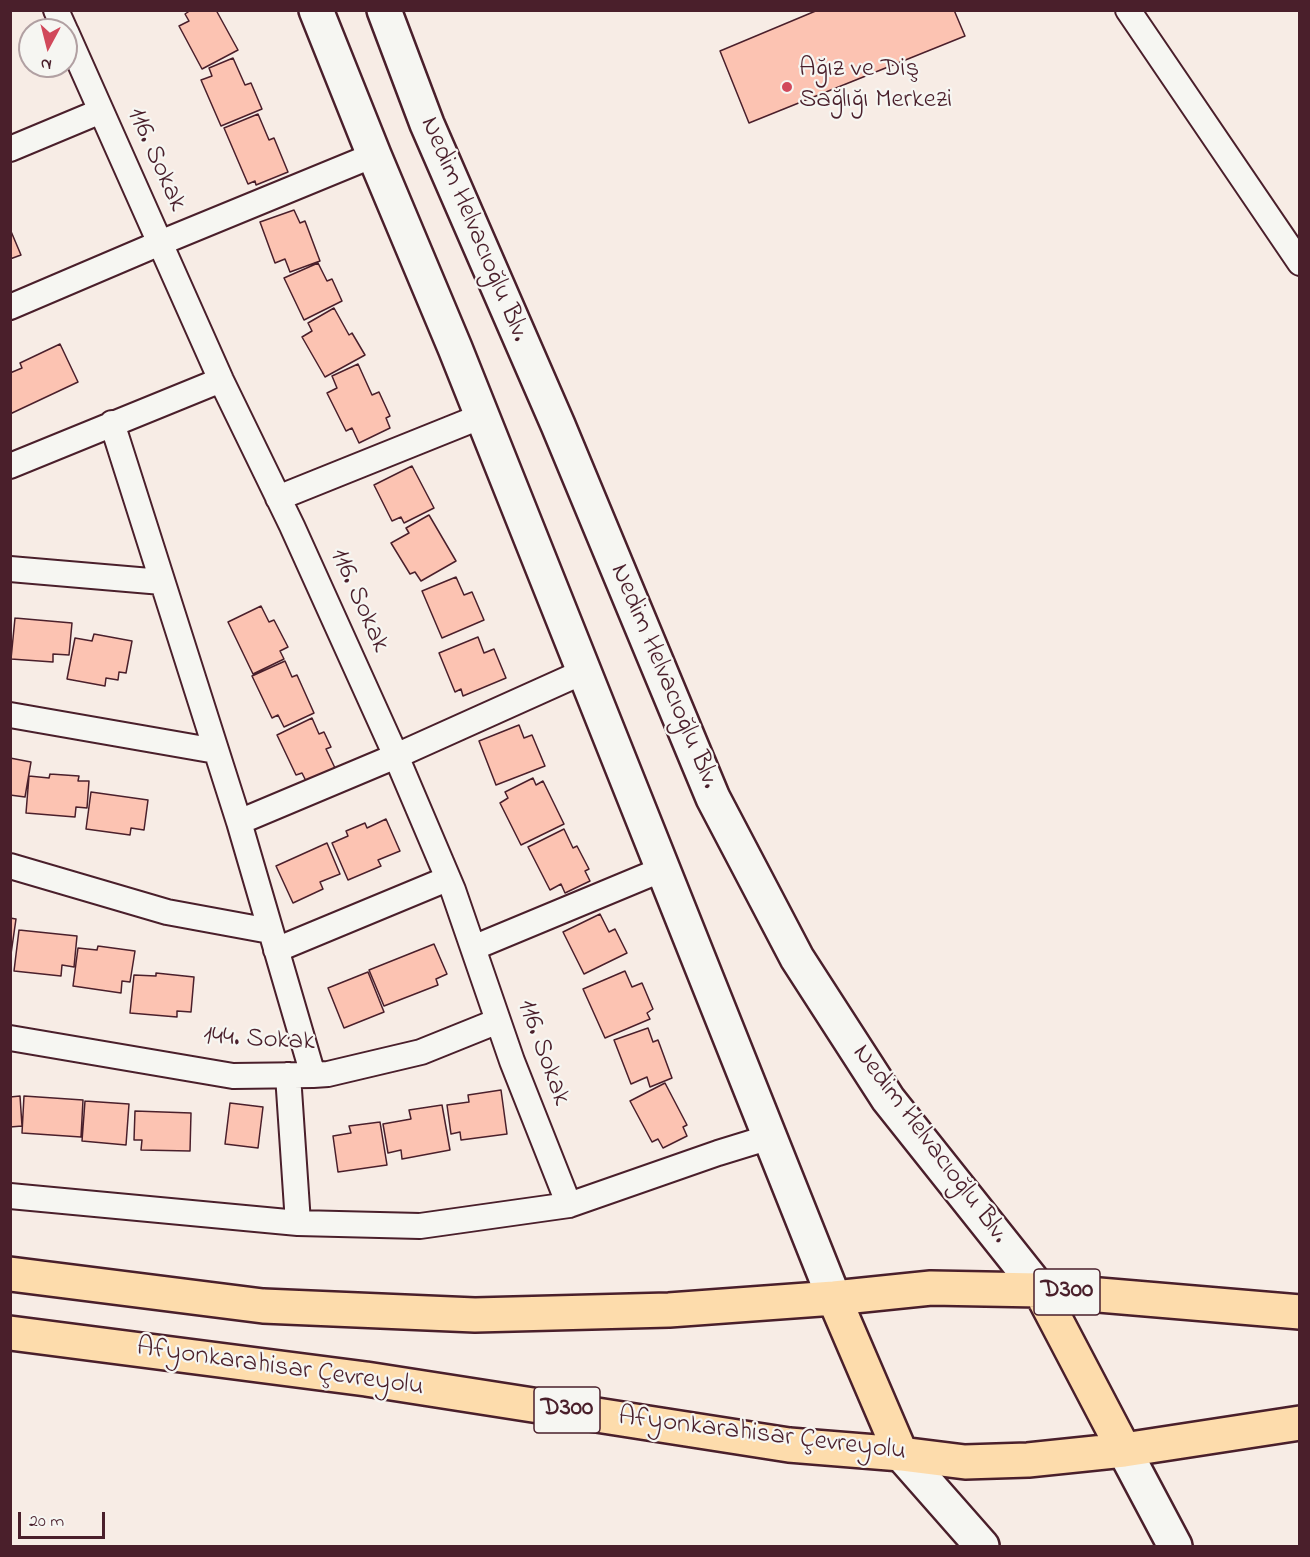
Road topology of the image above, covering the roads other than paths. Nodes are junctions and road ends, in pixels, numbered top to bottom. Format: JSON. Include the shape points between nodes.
{"nodes":[{"id":1,"x":316,"y":10,"type":"edge"},
{"id":2,"x":384,"y":10,"type":"edge"},
{"id":3,"x":1128,"y":10,"type":"edge"},
{"id":4,"x":78,"y":58,"type":"edge"},
{"id":5,"x":101,"y":111,"type":"junction"},
{"id":6,"x":10,"y":150,"type":"edge"},
{"id":7,"x":374,"y":155,"type":"junction"},
{"id":8,"x":160,"y":243,"type":"junction"},
{"id":9,"x":1299,"y":263,"type":"edge"},
{"id":10,"x":10,"y":307,"type":"edge"},
{"id":11,"x":221,"y":380,"type":"junction"},
{"id":12,"x":482,"y":416,"type":"junction"},
{"id":13,"x":112,"y":423,"type":"junction"},
{"id":14,"x":10,"y":466,"type":"edge"},
{"id":15,"x":278,"y":498,"type":"junction"},
{"id":16,"x":10,"y":569,"type":"edge"},
{"id":17,"x":162,"y":582,"type":"junction"},
{"id":18,"x":585,"y":671,"type":"junction"},
{"id":19,"x":10,"y":715,"type":"edge"},
{"id":20,"x":216,"y":751,"type":"junction"},
{"id":21,"x":396,"y":756,"type":"junction"},
{"id":22,"x":239,"y":822,"type":"junction"},
{"id":23,"x":10,"y":866,"type":"edge"},
{"id":24,"x":663,"y":869,"type":"junction"},
{"id":25,"x":447,"y":879,"type":"junction"},
{"id":26,"x":273,"y":941,"type":"junction"},
{"id":27,"x":473,"y":948,"type":"junction"},
{"id":28,"x":498,"y":1021,"type":"junction"},
{"id":29,"x":10,"y":1038,"type":"edge"},
{"id":30,"x":288,"y":1075,"type":"junction"},
{"id":31,"x":313,"y":1075,"type":"junction"},
{"id":32,"x":770,"y":1137,"type":"junction"},
{"id":33,"x":10,"y":1196,"type":"edge"},
{"id":34,"x":569,"y":1205,"type":"junction"},
{"id":35,"x":298,"y":1222,"type":"junction"},
{"id":36,"x":10,"y":1274,"type":"edge"},
{"id":37,"x":1040,"y":1290,"type":"junction"},
{"id":38,"x":834,"y":1298,"type":"junction"},
{"id":39,"x":1299,"y":1312,"type":"edge"},
{"id":40,"x":10,"y":1333,"type":"edge"},
{"id":41,"x":1299,"y":1423,"type":"edge"},
{"id":42,"x":1124,"y":1450,"type":"junction"},
{"id":43,"x":901,"y":1454,"type":"junction"},
{"id":44,"x":982,"y":1546,"type":"edge"},
{"id":45,"x":1175,"y":1546,"type":"edge"}],
"edges":[{"from":1,"to":7,"type":"main road"},
{"from":2,"to":37,"type":"main road","name":"Nedim Helvacıoğlu Blv.","via":[[427,124],[558,425],[713,798],[797,958],[888,1099]]},
{"from":3,"to":9,"type":"street"},
{"from":4,"to":5,"type":"street","name":"116. Sokak"},
{"from":5,"to":6,"type":"street"},
{"from":5,"to":8,"type":"street","name":"116. Sokak"},
{"from":7,"to":8,"type":"street"},
{"from":7,"to":12,"type":"main road"},
{"from":8,"to":10,"type":"street"},
{"from":8,"to":11,"type":"street","name":"116. Sokak"},
{"from":11,"to":13,"type":"street"},
{"from":11,"to":15,"type":"street","name":"116. Sokak"},
{"from":12,"to":15,"type":"street"},
{"from":12,"to":18,"type":"main road"},
{"from":13,"to":14,"type":"street"},
{"from":13,"to":17,"type":"street"},
{"from":15,"to":21,"type":"street","name":"116. Sokak"},
{"from":16,"to":17,"type":"street"},
{"from":17,"to":20,"type":"street"},
{"from":18,"to":21,"type":"street"},
{"from":18,"to":24,"type":"main road"},
{"from":19,"to":20,"type":"street"},
{"from":20,"to":22,"type":"street"},
{"from":21,"to":22,"type":"street"},
{"from":21,"to":25,"type":"street","name":"116. Sokak"},
{"from":22,"to":26,"type":"street"},
{"from":23,"to":26,"type":"street"},
{"from":24,"to":27,"type":"street"},
{"from":24,"to":32,"type":"main road"},
{"from":25,"to":26,"type":"street"},
{"from":25,"to":27,"type":"street","name":"116. Sokak"},
{"from":26,"to":31,"type":"street"},
{"from":27,"to":28,"type":"street","name":"116. Sokak"},
{"from":28,"to":31,"type":"street","name":"144. Sokak","via":[[421,1052]]},
{"from":28,"to":34,"type":"street","name":"116. Sokak"},
{"from":29,"to":30,"type":"street","name":"144. Sokak","via":[[233,1076]]},
{"from":30,"to":31,"type":"street","name":"144. Sokak"},
{"from":30,"to":35,"type":"street"},
{"from":32,"to":34,"type":"street"},
{"from":32,"to":38,"type":"main road"},
{"from":33,"to":35,"type":"street"},
{"from":34,"to":35,"type":"street","via":[[420,1226]]},
{"from":36,"to":38,"type":"highway","number":"D300","via":[[263,1306],[475,1316],[669,1310]]},
{"from":37,"to":38,"type":"highway","number":"D300","via":[[931,1288]]},
{"from":37,"to":39,"type":"highway","number":"D300"},
{"from":37,"to":42,"type":"highway"},
{"from":38,"to":43,"type":"highway"},
{"from":40,"to":43,"type":"highway","name":"Afyonkarahisar Çevreyolu","number":"D300","via":[[366,1379],[789,1446]]},
{"from":41,"to":42,"type":"highway","name":"Afyonkarahisar Çevreyolu","number":"D300"},
{"from":42,"to":43,"type":"highway","name":"Afyonkarahisar Çevreyolu","number":"D300","via":[[965,1462]]},
{"from":42,"to":45,"type":"main road"},
{"from":43,"to":44,"type":"main road"}]}
